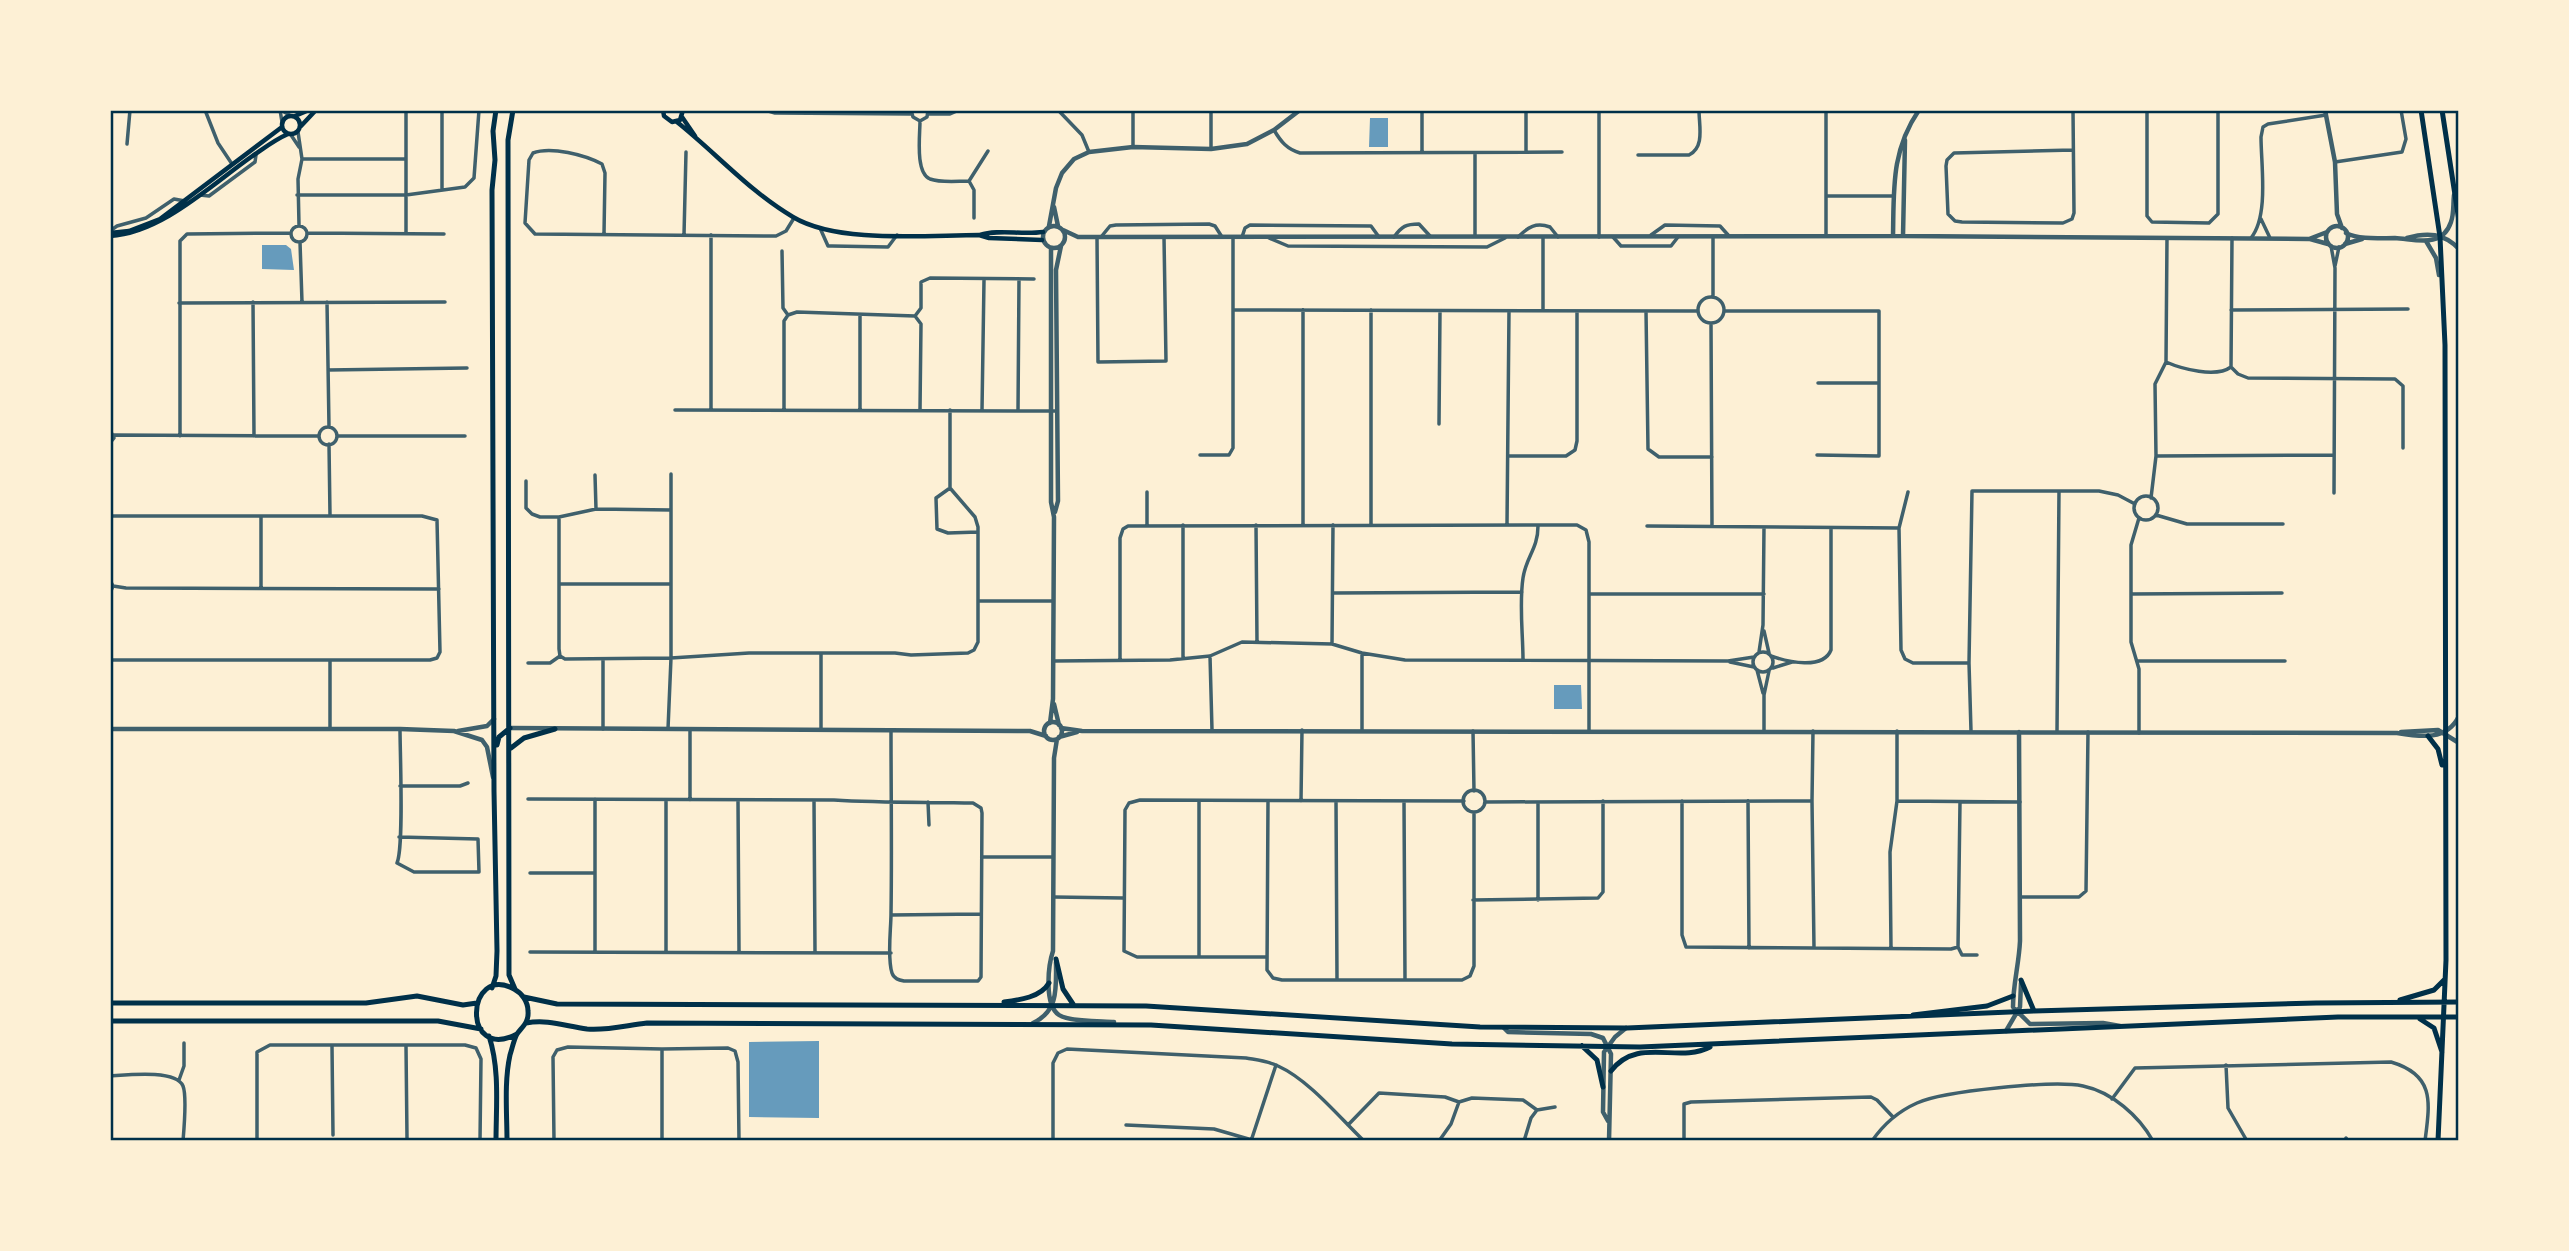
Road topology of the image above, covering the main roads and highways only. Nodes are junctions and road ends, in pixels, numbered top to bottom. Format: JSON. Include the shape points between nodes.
{"nodes":[{"id":1,"x":309,"y":110,"type":"edge"},
{"id":2,"x":316,"y":110,"type":"edge"},
{"id":3,"x":496,"y":110,"type":"edge"},
{"id":4,"x":513,"y":110,"type":"edge"},
{"id":5,"x":683,"y":110,"type":"edge"},
{"id":6,"x":2421,"y":110,"type":"edge"},
{"id":7,"x":2442,"y":110,"type":"edge"},
{"id":8,"x":663,"y":111,"type":"edge"},
{"id":9,"x":293,"y":116,"type":"junction"},
{"id":10,"x":682,"y":117,"type":"junction"},
{"id":11,"x":677,"y":122,"type":"junction"},
{"id":12,"x":282,"y":125,"type":"junction"},
{"id":13,"x":301,"y":126,"type":"junction"},
{"id":14,"x":290,"y":135,"type":"junction"},
{"id":15,"x":697,"y":141,"type":"junction"},
{"id":16,"x":234,"y":167,"type":"junction"},
{"id":17,"x":2459,"y":221,"type":"edge"},
{"id":18,"x":1043,"y":232,"type":"road end"},
{"id":19,"x":110,"y":234,"type":"edge"},
{"id":20,"x":979,"y":235,"type":"junction"},
{"id":21,"x":1042,"y":240,"type":"road end"},
{"id":22,"x":510,"y":727,"type":"junction"},
{"id":23,"x":555,"y":729,"type":"road end"},
{"id":24,"x":2428,"y":736,"type":"road end"},
{"id":25,"x":510,"y":749,"type":"junction"},
{"id":26,"x":494,"y":779,"type":"junction"},
{"id":27,"x":2445,"y":779,"type":"junction"},
{"id":28,"x":1056,"y":959,"type":"road end"},
{"id":29,"x":2446,"y":978,"type":"junction"},
{"id":30,"x":2021,"y":980,"type":"road end"},
{"id":31,"x":1049,"y":983,"type":"road end"},
{"id":32,"x":492,"y":988,"type":"junction"},
{"id":33,"x":515,"y":989,"type":"junction"},
{"id":34,"x":2013,"y":996,"type":"road end"},
{"id":35,"x":524,"y":997,"type":"junction"},
{"id":36,"x":2394,"y":1002,"type":"junction"},
{"id":37,"x":2445,"y":1002,"type":"junction"},
{"id":38,"x":2459,"y":1002,"type":"edge"},
{"id":39,"x":110,"y":1003,"type":"edge"},
{"id":40,"x":477,"y":1003,"type":"junction"},
{"id":41,"x":1074,"y":1005,"type":"junction"},
{"id":42,"x":981,"y":1006,"type":"junction"},
{"id":43,"x":2034,"y":1011,"type":"junction"},
{"id":44,"x":1907,"y":1017,"type":"junction"},
{"id":45,"x":2413,"y":1017,"type":"junction"},
{"id":46,"x":2445,"y":1017,"type":"junction"},
{"id":47,"x":2459,"y":1017,"type":"edge"},
{"id":48,"x":110,"y":1021,"type":"edge"},
{"id":49,"x":526,"y":1023,"type":"junction"},
{"id":50,"x":481,"y":1029,"type":"junction"},
{"id":51,"x":517,"y":1034,"type":"junction"},
{"id":52,"x":488,"y":1036,"type":"junction"},
{"id":53,"x":1713,"y":1045,"type":"junction"},
{"id":54,"x":1583,"y":1046,"type":"junction"},
{"id":55,"x":2444,"y":1055,"type":"junction"},
{"id":56,"x":1611,"y":1071,"type":"road end"},
{"id":57,"x":1603,"y":1087,"type":"road end"},
{"id":58,"x":496,"y":1141,"type":"edge"},
{"id":59,"x":508,"y":1141,"type":"edge"},
{"id":60,"x":2438,"y":1141,"type":"edge"}],
"edges":[{"from":1,"to":9,"type":"main road"},
{"from":2,"to":13,"type":"main road"},
{"from":3,"to":26,"type":"main road","via":[[492,190]]},
{"from":4,"to":22,"type":"main road","via":[[508,140]]},
{"from":5,"to":10,"type":"main road"},
{"from":6,"to":27,"type":"main road","via":[[2440,237],[2445,345]]},
{"from":7,"to":17,"type":"main road"},
{"from":8,"to":11,"type":"main road","via":[[667,120]]},
{"from":9,"to":12,"type":"main road"},
{"from":9,"to":13,"type":"main road"},
{"from":10,"to":11,"type":"main road"},
{"from":10,"to":15,"type":"main road"},
{"from":11,"to":15,"type":"main road"},
{"from":12,"to":14,"type":"main road"},
{"from":12,"to":16,"type":"main road"},
{"from":13,"to":14,"type":"main road"},
{"from":14,"to":16,"type":"main road"},
{"from":15,"to":20,"type":"main road","via":[[758,193],[794,218],[820,228],[867,235]]},
{"from":16,"to":19,"type":"main road","via":[[160,219]]},
{"from":16,"to":19,"type":"main road","via":[[159,223],[138,232]]},
{"from":18,"to":20,"type":"main road"},
{"from":20,"to":21,"type":"main road"},
{"from":22,"to":25,"type":"main road"},
{"from":22,"to":26,"type":"main road","via":[[498,740]]},
{"from":23,"to":25,"type":"main road","via":[[524,738]]},
{"from":24,"to":27,"type":"main road","via":[[2438,749]]},
{"from":25,"to":33,"type":"main road","via":[[509,975]]},
{"from":26,"to":32,"type":"main road","via":[[497,951]]},
{"from":27,"to":29,"type":"main road"},
{"from":28,"to":41,"type":"main road","via":[[1063,989]]},
{"from":29,"to":36,"type":"main road","via":[[2434,990]]},
{"from":29,"to":37,"type":"main road"},
{"from":30,"to":43,"type":"main road"},
{"from":31,"to":42,"type":"main road","via":[[1030,997]]},
{"from":32,"to":33,"type":"main road"},
{"from":32,"to":40,"type":"main road"},
{"from":33,"to":35,"type":"main road"},
{"from":34,"to":44,"type":"main road","via":[[1987,1006]]},
{"from":35,"to":42,"type":"main road","via":[[557,1004]]},
{"from":35,"to":49,"type":"main road"},
{"from":36,"to":37,"type":"main road"},
{"from":36,"to":43,"type":"main road"},
{"from":37,"to":38,"type":"main road"},
{"from":37,"to":46,"type":"main road"},
{"from":39,"to":40,"type":"main road","via":[[366,1003],[417,996],[463,1005]]},
{"from":40,"to":50,"type":"main road","via":[[475,1017]]},
{"from":41,"to":42,"type":"main road"},
{"from":41,"to":44,"type":"main road","via":[[1188,1007],[1503,1027],[1627,1028]]},
{"from":43,"to":44,"type":"main road"},
{"from":45,"to":46,"type":"main road"},
{"from":45,"to":53,"type":"main road"},
{"from":45,"to":55,"type":"main road","via":[[2434,1028]]},
{"from":46,"to":47,"type":"main road"},
{"from":46,"to":55,"type":"main road"},
{"from":48,"to":50,"type":"main road","via":[[438,1021]]},
{"from":49,"to":51,"type":"main road"},
{"from":49,"to":54,"type":"main road","via":[[587,1029],[648,1023],[1132,1024],[1452,1044]]},
{"from":50,"to":52,"type":"main road"},
{"from":51,"to":52,"type":"main road","via":[[503,1039]]},
{"from":51,"to":59,"type":"main road","via":[[507,1071]]},
{"from":52,"to":58,"type":"main road","via":[[496,1074]]},
{"from":53,"to":54,"type":"main road"},
{"from":53,"to":56,"type":"main road","via":[[1686,1052],[1632,1055],[1619,1060]]},
{"from":54,"to":57,"type":"main road","via":[[1597,1060]]},
{"from":55,"to":60,"type":"main road"}]}
